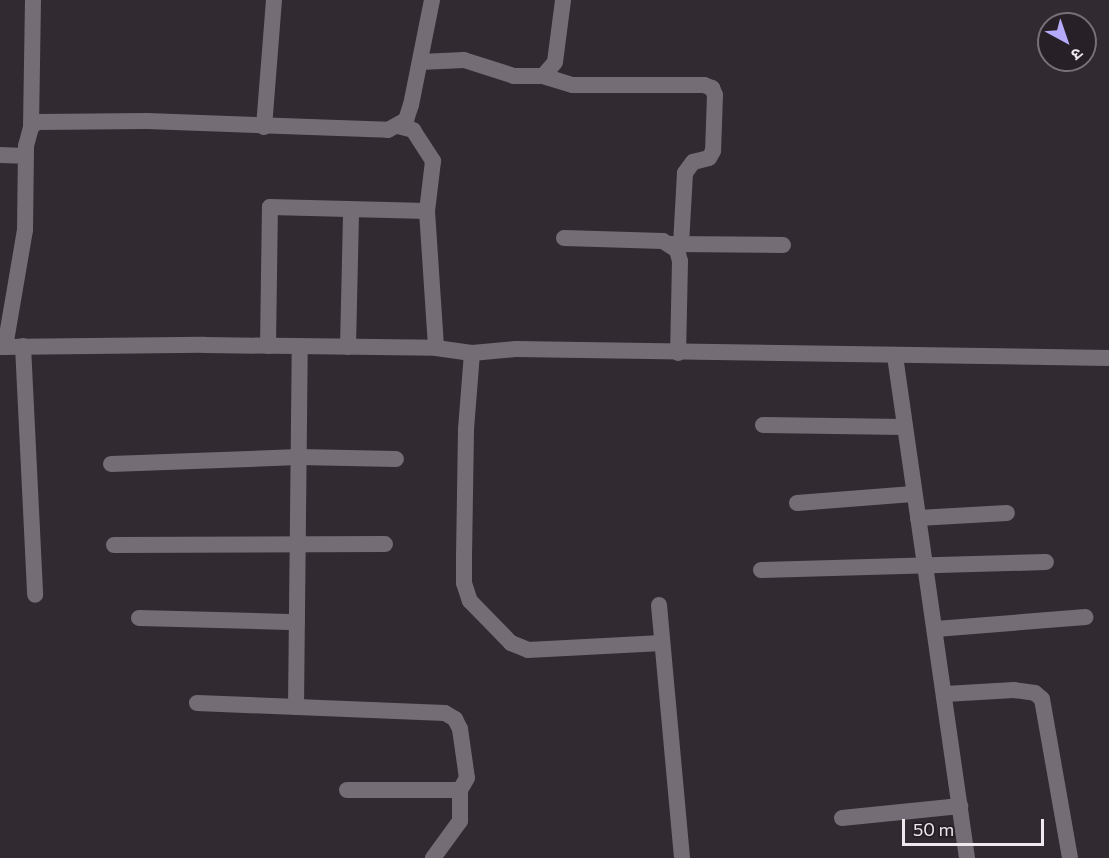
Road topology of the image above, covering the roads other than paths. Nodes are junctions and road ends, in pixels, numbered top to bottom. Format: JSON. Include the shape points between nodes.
{"nodes":[{"id":1,"x":33,"y":0,"type":"edge"},
{"id":2,"x":274,"y":0,"type":"edge"},
{"id":3,"x":432,"y":0,"type":"edge"},
{"id":4,"x":563,"y":0,"type":"edge"},
{"id":5,"x":420,"y":62,"type":"junction"},
{"id":6,"x":543,"y":76,"type":"junction"},
{"id":7,"x":398,"y":126,"type":"junction"},
{"id":8,"x":31,"y":127,"type":"junction"},
{"id":9,"x":264,"y":127,"type":"junction"},
{"id":10,"x":0,"y":155,"type":"edge"},
{"id":11,"x":26,"y":156,"type":"junction"},
{"id":12,"x":351,"y":210,"type":"junction"},
{"id":13,"x":427,"y":211,"type":"junction"},
{"id":14,"x":564,"y":238,"type":"dead end"},
{"id":15,"x":676,"y":244,"type":"junction"},
{"id":16,"x":783,"y":245,"type":"dead end"},
{"id":17,"x":23,"y":346,"type":"junction"},
{"id":18,"x":268,"y":346,"type":"junction"},
{"id":19,"x":300,"y":346,"type":"junction"},
{"id":20,"x":3,"y":347,"type":"edge"},
{"id":21,"x":348,"y":347,"type":"junction"},
{"id":22,"x":436,"y":348,"type":"junction"},
{"id":23,"x":678,"y":353,"type":"junction"},
{"id":24,"x":472,"y":354,"type":"junction"},
{"id":25,"x":895,"y":356,"type":"junction"},
{"id":26,"x":1109,"y":358,"type":"edge"},
{"id":27,"x":763,"y":425,"type":"dead end"},
{"id":28,"x":904,"y":427,"type":"junction"},
{"id":29,"x":299,"y":457,"type":"junction"},
{"id":30,"x":396,"y":459,"type":"dead end"},
{"id":31,"x":111,"y":464,"type":"dead end"},
{"id":32,"x":913,"y":494,"type":"junction"},
{"id":33,"x":797,"y":503,"type":"dead end"},
{"id":34,"x":1007,"y":513,"type":"dead end"},
{"id":35,"x":918,"y":518,"type":"junction"},
{"id":36,"x":298,"y":544,"type":"junction"},
{"id":37,"x":385,"y":544,"type":"dead end"},
{"id":38,"x":114,"y":545,"type":"dead end"},
{"id":39,"x":1046,"y":562,"type":"dead end"},
{"id":40,"x":926,"y":564,"type":"junction"},
{"id":41,"x":761,"y":570,"type":"dead end"},
{"id":42,"x":35,"y":595,"type":"dead end"},
{"id":43,"x":658,"y":605,"type":"dead end"},
{"id":44,"x":1086,"y":617,"type":"dead end"},
{"id":45,"x":139,"y":618,"type":"dead end"},
{"id":46,"x":297,"y":622,"type":"junction"},
{"id":47,"x":936,"y":629,"type":"junction"},
{"id":48,"x":662,"y":643,"type":"junction"},
{"id":49,"x":945,"y":694,"type":"junction"},
{"id":50,"x":197,"y":703,"type":"dead end"},
{"id":51,"x":296,"y":707,"type":"junction"},
{"id":52,"x":347,"y":790,"type":"dead end"},
{"id":53,"x":460,"y":790,"type":"junction"},
{"id":54,"x":960,"y":806,"type":"junction"},
{"id":55,"x":842,"y":818,"type":"dead end"},
{"id":56,"x":433,"y":858,"type":"edge"},
{"id":57,"x":682,"y":858,"type":"edge"},
{"id":58,"x":967,"y":858,"type":"edge"},
{"id":59,"x":1070,"y":858,"type":"edge"}],
"edges":[{"from":1,"to":8,"type":"street"},
{"from":2,"to":9,"type":"street"},
{"from":3,"to":5,"type":"street"},
{"from":4,"to":6,"type":"street","via":[[555,62]]},
{"from":5,"to":6,"type":"street","via":[[464,60],[514,76]]},
{"from":5,"to":7,"type":"street","via":[[406,120]]},
{"from":6,"to":15,"type":"street","via":[[573,85],[712,88],[716,95],[713,151],[708,158],[693,162],[685,173]]},
{"from":7,"to":9,"type":"street","via":[[368,131]]},
{"from":7,"to":13,"type":"street","via":[[413,130],[433,161]]},
{"from":8,"to":9,"type":"street","via":[[48,121]]},
{"from":8,"to":11,"type":"street"},
{"from":10,"to":11,"type":"street"},
{"from":11,"to":20,"type":"street","via":[[25,230]]},
{"from":12,"to":13,"type":"street"},
{"from":12,"to":18,"type":"street","via":[[270,207]]},
{"from":12,"to":21,"type":"street"},
{"from":13,"to":22,"type":"street"},
{"from":14,"to":15,"type":"street"},
{"from":15,"to":16,"type":"street"},
{"from":15,"to":23,"type":"street","via":[[680,261]]},
{"from":17,"to":18,"type":"street"},
{"from":17,"to":20,"type":"street"},
{"from":17,"to":42,"type":"street"},
{"from":18,"to":19,"type":"street"},
{"from":19,"to":21,"type":"street"},
{"from":19,"to":29,"type":"street"},
{"from":21,"to":22,"type":"street"},
{"from":22,"to":24,"type":"street"},
{"from":23,"to":24,"type":"street","via":[[516,349]]},
{"from":23,"to":25,"type":"street"},
{"from":24,"to":48,"type":"street","via":[[466,430],[464,561],[464,583],[470,601],[511,644],[528,650]]},
{"from":25,"to":26,"type":"street"},
{"from":25,"to":28,"type":"street"},
{"from":27,"to":28,"type":"street"},
{"from":28,"to":32,"type":"street"},
{"from":29,"to":30,"type":"street"},
{"from":29,"to":31,"type":"street"},
{"from":29,"to":36,"type":"street"},
{"from":32,"to":33,"type":"street"},
{"from":32,"to":35,"type":"street"},
{"from":34,"to":35,"type":"street"},
{"from":35,"to":40,"type":"street"},
{"from":36,"to":37,"type":"street"},
{"from":36,"to":38,"type":"street"},
{"from":36,"to":46,"type":"street"},
{"from":39,"to":40,"type":"street"},
{"from":40,"to":41,"type":"street"},
{"from":40,"to":47,"type":"street"},
{"from":43,"to":48,"type":"street"},
{"from":44,"to":47,"type":"street"},
{"from":45,"to":46,"type":"street"},
{"from":46,"to":51,"type":"street"},
{"from":47,"to":49,"type":"street"},
{"from":48,"to":57,"type":"street"},
{"from":49,"to":54,"type":"street"},
{"from":49,"to":59,"type":"street","via":[[1014,690],[1035,693],[1042,699]]},
{"from":50,"to":51,"type":"street"},
{"from":51,"to":53,"type":"street","via":[[445,713],[460,729],[466,757],[467,778]]},
{"from":52,"to":53,"type":"street"},
{"from":53,"to":56,"type":"street","via":[[460,821]]},
{"from":54,"to":55,"type":"street"},
{"from":54,"to":58,"type":"street"}]}
